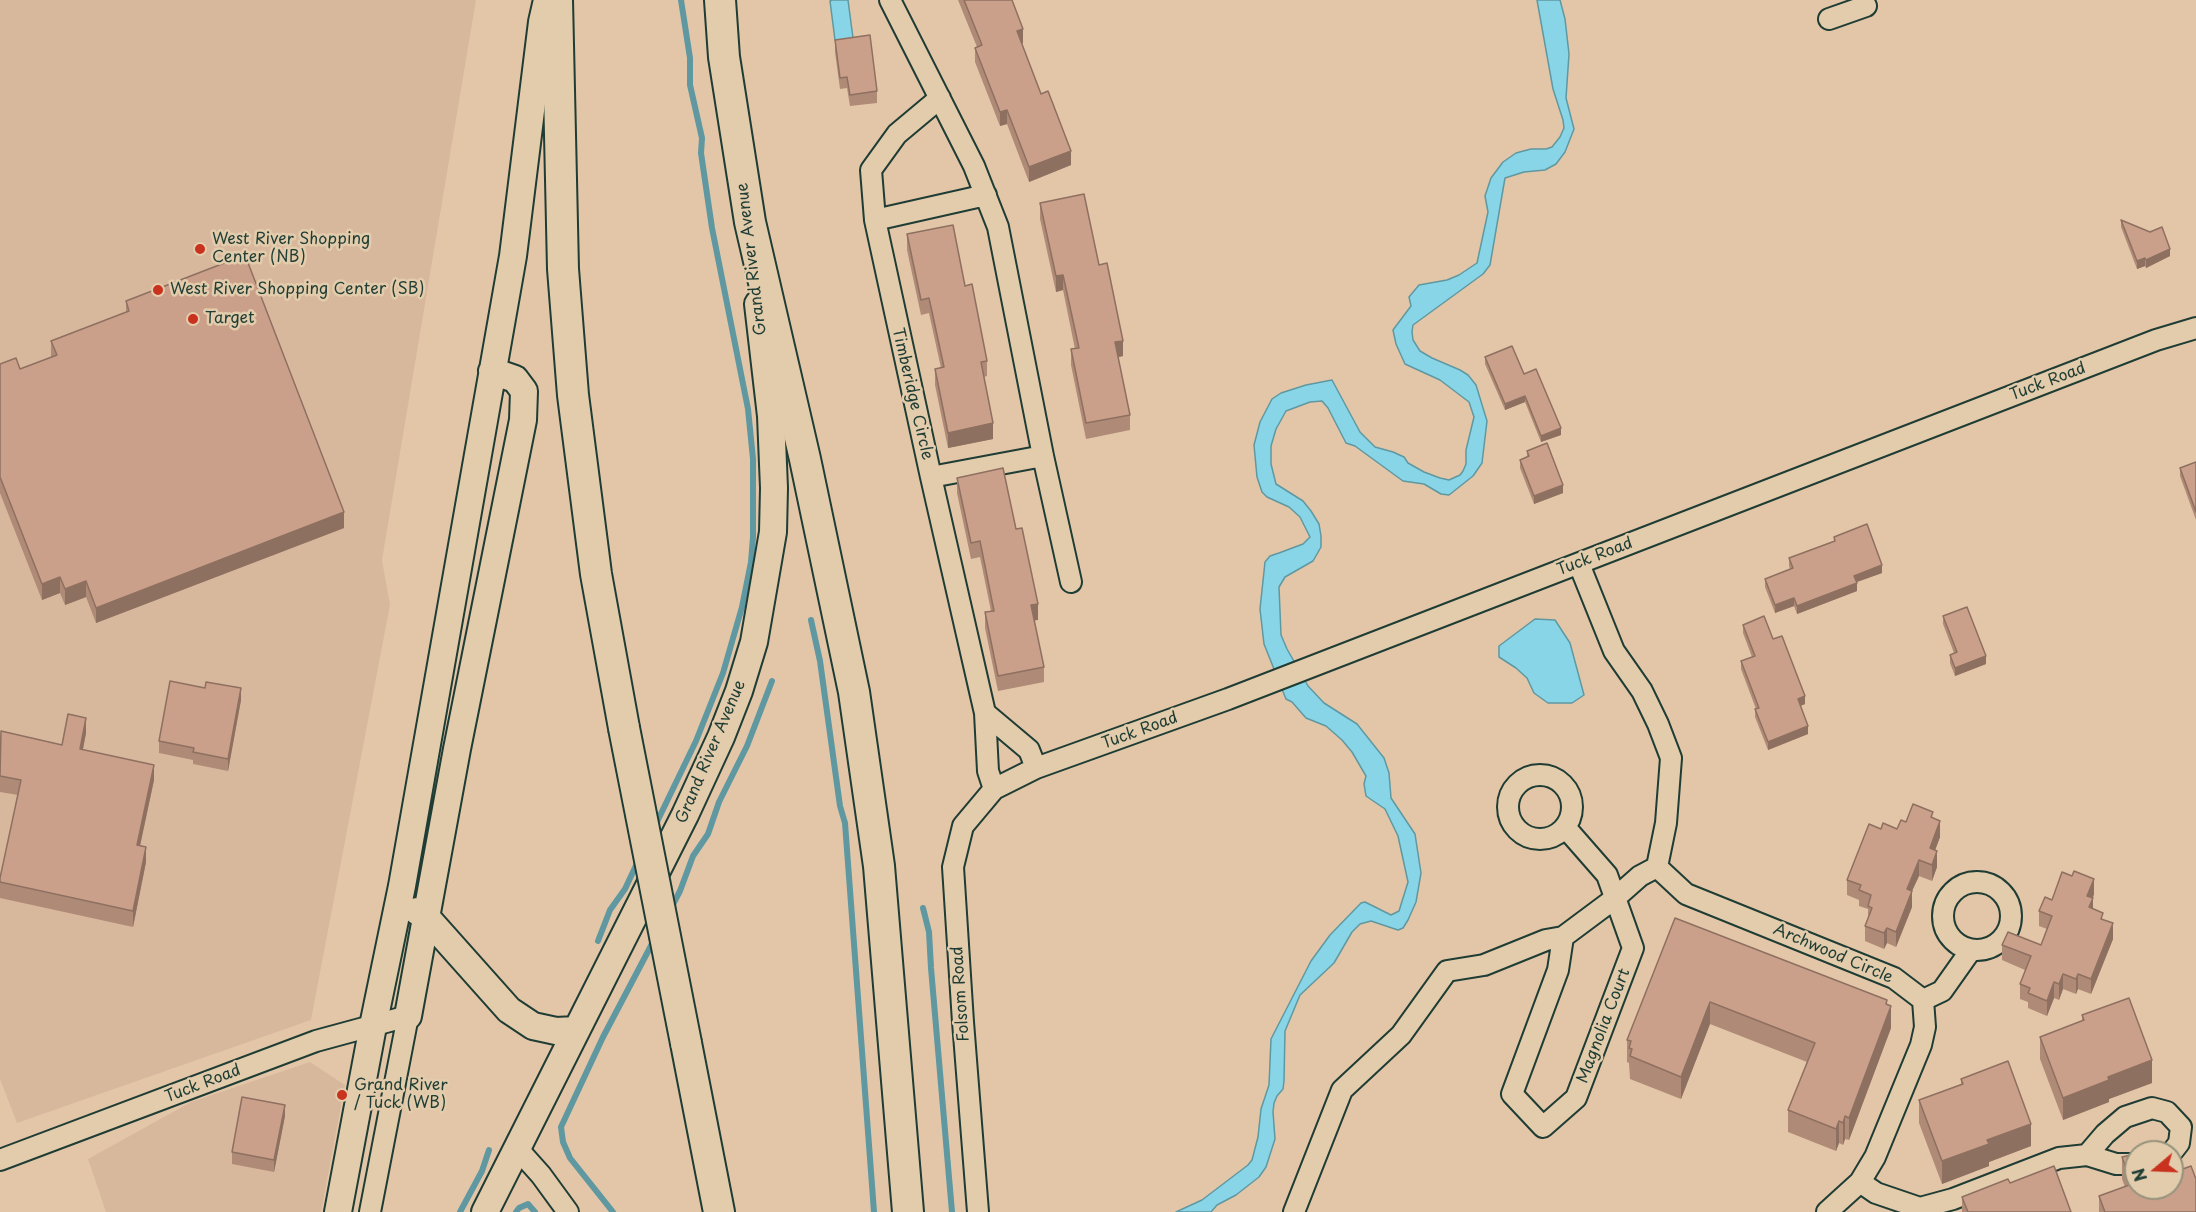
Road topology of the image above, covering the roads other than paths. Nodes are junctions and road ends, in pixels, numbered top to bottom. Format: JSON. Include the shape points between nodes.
{"nodes":[{"id":1,"x":547,"y":0,"type":"edge"},
{"id":2,"x":557,"y":0,"type":"edge"},
{"id":3,"x":720,"y":0,"type":"edge"},
{"id":4,"x":890,"y":0,"type":"edge"},
{"id":5,"x":1853,"y":6,"type":"edge"},
{"id":6,"x":1829,"y":19,"type":"dead end"},
{"id":7,"x":940,"y":98,"type":"junction"},
{"id":8,"x":986,"y":195,"type":"junction"},
{"id":9,"x":875,"y":220,"type":"junction"},
{"id":10,"x":750,"y":222,"type":"junction"},
{"id":11,"x":2196,"y":328,"type":"edge"},
{"id":12,"x":492,"y":371,"type":"junction"},
{"id":13,"x":1043,"y":456,"type":"junction"},
{"id":14,"x":931,"y":477,"type":"junction"},
{"id":15,"x":1579,"y":564,"type":"junction"},
{"id":16,"x":1071,"y":582,"type":"dead end"},
{"id":17,"x":985,"y":713,"type":"junction"},
{"id":18,"x":432,"y":716,"type":"junction"},
{"id":19,"x":457,"y":749,"type":"junction"},
{"id":20,"x":1036,"y":768,"type":"junction"},
{"id":21,"x":994,"y":789,"type":"junction"},
{"id":22,"x":1564,"y":827,"type":"dead end"},
{"id":23,"x":1657,"y":867,"type":"junction"},
{"id":24,"x":402,"y":886,"type":"junction"},
{"id":25,"x":1614,"y":899,"type":"junction"},
{"id":26,"x":427,"y":918,"type":"junction"},
{"id":27,"x":1563,"y":937,"type":"junction"},
{"id":28,"x":1971,"y":950,"type":"dead end"},
{"id":29,"x":1923,"y":1000,"type":"junction"},
{"id":30,"x":408,"y":1016,"type":"junction"},
{"id":31,"x":372,"y":1026,"type":"junction"},
{"id":32,"x":575,"y":1030,"type":"junction"},
{"id":33,"x":2180,"y":1140,"type":"edge"},
{"id":34,"x":516,"y":1147,"type":"junction"},
{"id":35,"x":2087,"y":1155,"type":"junction"},
{"id":36,"x":0,"y":1160,"type":"edge"},
{"id":37,"x":2124,"y":1164,"type":"edge"},
{"id":38,"x":1860,"y":1182,"type":"junction"},
{"id":39,"x":338,"y":1212,"type":"edge"},
{"id":40,"x":370,"y":1212,"type":"edge"},
{"id":41,"x":485,"y":1212,"type":"edge"},
{"id":42,"x":568,"y":1212,"type":"edge"},
{"id":43,"x":719,"y":1212,"type":"edge"},
{"id":44,"x":908,"y":1212,"type":"edge"},
{"id":45,"x":978,"y":1212,"type":"edge"},
{"id":46,"x":1294,"y":1212,"type":"edge"},
{"id":47,"x":1827,"y":1212,"type":"edge"}],
"edges":[{"from":1,"to":12,"type":"main road","via":[[513,256]]},
{"from":2,"to":43,"type":"highway","bridge":true,"via":[[563,269],[573,395],[596,574]]},
{"from":3,"to":10,"type":"highway","name":"Grand River Avenue","via":[[724,57]]},
{"from":4,"to":7,"type":"street"},
{"from":5,"to":6,"type":"street"},
{"from":7,"to":8,"type":"street"},
{"from":7,"to":9,"type":"street","name":"Timberidge Circle","via":[[897,134],[871,170]]},
{"from":8,"to":9,"type":"street"},
{"from":8,"to":13,"type":"street","via":[[998,227]]},
{"from":9,"to":14,"type":"street","name":"Timberidge Circle"},
{"from":10,"to":32,"type":"main road","name":"Grand River Avenue","via":[[771,416],[774,488],[773,531],[754,642],[739,691],[685,815]]},
{"from":10,"to":44,"type":"highway","via":[[854,692],[879,866]]},
{"from":11,"to":15,"type":"street","name":"Tuck Road","via":[[2156,340]]},
{"from":12,"to":18,"type":"main road"},
{"from":12,"to":19,"type":"main road","via":[[515,379],[524,391],[524,420]]},
{"from":13,"to":14,"type":"street"},
{"from":13,"to":16,"type":"street"},
{"from":14,"to":17,"type":"street","name":"Timberidge Circle"},
{"from":15,"to":20,"type":"street","name":"Tuck Road"},
{"from":15,"to":23,"type":"street","via":[[1614,651],[1642,691],[1671,758],[1666,823]]},
{"from":17,"to":20,"type":"street","via":[[1029,750]]},
{"from":17,"to":21,"type":"street","name":"Timberidge Circle","via":[[988,771]]},
{"from":18,"to":19,"type":"main road"},
{"from":18,"to":24,"type":"main road"},
{"from":19,"to":26,"type":"main road"},
{"from":20,"to":21,"type":"street","name":"Tuck Road"},
{"from":21,"to":45,"type":"street","name":"Folsom Road","via":[[963,826],[953,867]]},
{"from":22,"to":25,"type":"street","name":"Magnolia Court","via":[[1607,875]]},
{"from":23,"to":25,"type":"street"},
{"from":23,"to":29,"type":"street","name":"Archwood Circle","via":[[1686,894],[1894,978]]},
{"from":24,"to":26,"type":"main road","via":[[414,909]]},
{"from":24,"to":31,"type":"main road"},
{"from":25,"to":27,"type":"street"},
{"from":25,"to":27,"type":"street","name":"Magnolia Court","via":[[1633,948],[1576,1098],[1543,1127],[1512,1094],[1558,970]]},
{"from":26,"to":30,"type":"main road"},
{"from":26,"to":32,"type":"main road","via":[[509,1010],[533,1026]]},
{"from":27,"to":46,"type":"street","via":[[1484,965],[1448,971],[1401,1035],[1342,1090]]},
{"from":28,"to":29,"type":"street","via":[[1942,991]]},
{"from":29,"to":38,"type":"street","via":[[1925,1027],[1921,1045],[1875,1157]]},
{"from":30,"to":31,"type":"street","name":"Tuck Road"},
{"from":30,"to":40,"type":"street"},
{"from":31,"to":36,"type":"street","name":"Tuck Road","via":[[316,1041]]},
{"from":31,"to":39,"type":"main road"},
{"from":32,"to":34,"type":"main road","name":"Grand River Avenue"},
{"from":33,"to":35,"type":"street","via":[[2181,1127],[2167,1112],[2152,1108],[2125,1117]]},
{"from":34,"to":41,"type":"main road","name":"Grand River Avenue"},
{"from":34,"to":42,"type":"street"},
{"from":35,"to":37,"type":"street"},
{"from":35,"to":38,"type":"street","via":[[2059,1158],[1920,1208],[1876,1193]]},
{"from":38,"to":47,"type":"street"}]}
